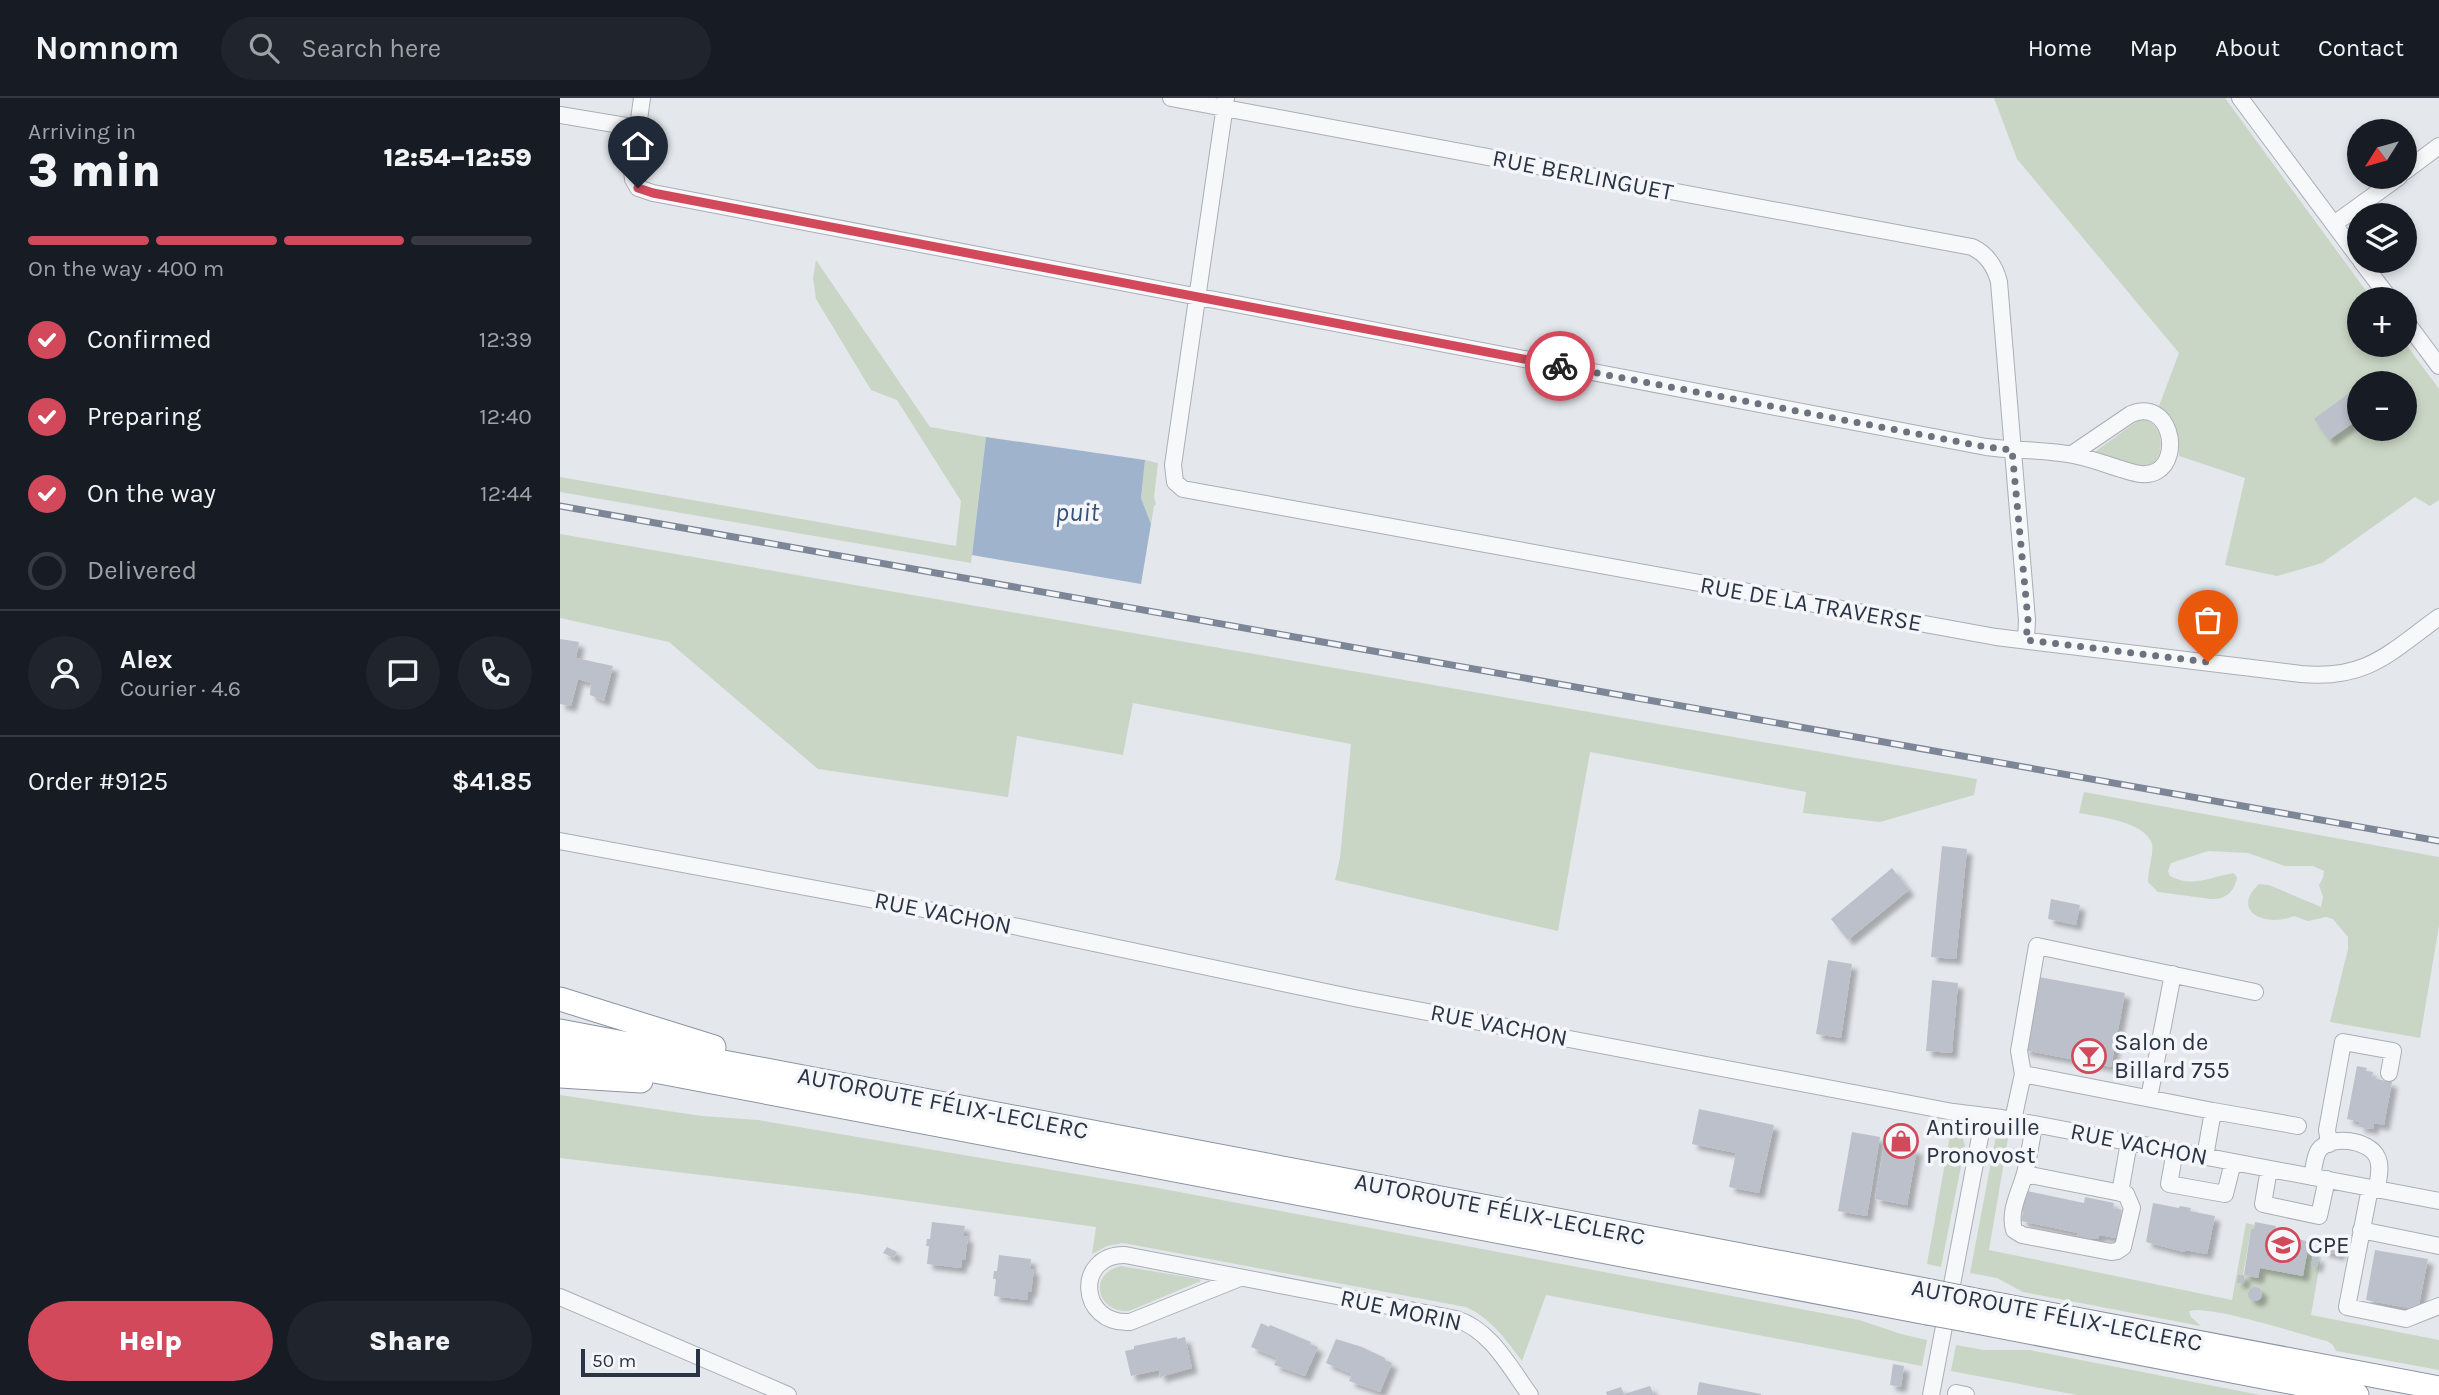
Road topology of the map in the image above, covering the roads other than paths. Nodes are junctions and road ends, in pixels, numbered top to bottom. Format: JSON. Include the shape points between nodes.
{"nodes":[{"id":1,"x":642,"y":98,"type":"edge"},
{"id":2,"x":1171,"y":98,"type":"edge"},
{"id":3,"x":2240,"y":98,"type":"edge"},
{"id":4,"x":1225,"y":103,"type":"edge"},
{"id":5,"x":560,"y":115,"type":"edge"},
{"id":6,"x":638,"y":128,"type":"junction"},
{"id":7,"x":2439,"y":146,"type":"edge"},
{"id":8,"x":2417,"y":162,"type":"edge"},
{"id":9,"x":2382,"y":189,"type":"edge"},
{"id":10,"x":2334,"y":224,"type":"junction"},
{"id":11,"x":2347,"y":242,"type":"edge"},
{"id":12,"x":1196,"y":297,"type":"junction"},
{"id":13,"x":2417,"y":336,"type":"edge"},
{"id":14,"x":2439,"y":366,"type":"edge"},
{"id":15,"x":2012,"y":450,"type":"junction"},
{"id":16,"x":2072,"y":454,"type":"junction"},
{"id":17,"x":2439,"y":617,"type":"edge"},
{"id":18,"x":2026,"y":640,"type":"junction"},
{"id":19,"x":560,"y":841,"type":"edge"},
{"id":20,"x":2173,"y":974,"type":"junction"},
{"id":21,"x":2255,"y":992,"type":"dead end"},
{"id":22,"x":560,"y":999,"type":"edge"},
{"id":23,"x":560,"y":1031,"type":"edge"},
{"id":24,"x":560,"y":1054,"type":"edge"},
{"id":25,"x":2389,"y":1073,"type":"dead end"},
{"id":26,"x":2024,"y":1074,"type":"junction"},
{"id":27,"x":560,"y":1076,"type":"edge"},
{"id":28,"x":807,"y":1077,"type":"junction"},
{"id":29,"x":731,"y":1086,"type":"junction"},
{"id":30,"x":2149,"y":1098,"type":"junction"},
{"id":31,"x":2213,"y":1111,"type":"junction"},
{"id":32,"x":1984,"y":1116,"type":"junction"},
{"id":33,"x":2013,"y":1120,"type":"junction"},
{"id":34,"x":2034,"y":1124,"type":"junction"},
{"id":35,"x":2298,"y":1126,"type":"dead end"},
{"id":36,"x":2129,"y":1142,"type":"junction"},
{"id":37,"x":2329,"y":1144,"type":"junction"},
{"id":38,"x":2175,"y":1151,"type":"junction"},
{"id":39,"x":2205,"y":1157,"type":"junction"},
{"id":40,"x":2233,"y":1162,"type":"junction"},
{"id":41,"x":2269,"y":1168,"type":"junction"},
{"id":42,"x":2025,"y":1174,"type":"junction"},
{"id":43,"x":2319,"y":1178,"type":"junction"},
{"id":44,"x":2373,"y":1188,"type":"junction"},
{"id":45,"x":2120,"y":1193,"type":"junction"},
{"id":46,"x":2439,"y":1201,"type":"edge"},
{"id":47,"x":2361,"y":1230,"type":"junction"},
{"id":48,"x":2439,"y":1246,"type":"edge"},
{"id":49,"x":1240,"y":1278,"type":"junction"},
{"id":50,"x":560,"y":1297,"type":"edge"},
{"id":51,"x":1929,"y":1302,"type":"junction"},
{"id":52,"x":2439,"y":1306,"type":"edge"},
{"id":53,"x":1968,"y":1309,"type":"junction"},
{"id":54,"x":2439,"y":1388,"type":"edge"},
{"id":55,"x":789,"y":1395,"type":"edge"},
{"id":56,"x":1530,"y":1395,"type":"edge"},
{"id":57,"x":1931,"y":1395,"type":"edge"},
{"id":58,"x":2357,"y":1395,"type":"edge"}],
"edges":[{"from":1,"to":6,"type":"street"},
{"from":2,"to":4,"type":"street","name":"RUE BERLINGUET"},
{"from":3,"to":10,"type":"street"},
{"from":4,"to":12,"type":"street"},
{"from":4,"to":15,"type":"street","name":"RUE BERLINGUET","via":[[1972,247],[1990,261],[1999,282]]},
{"from":5,"to":6,"type":"street"},
{"from":6,"to":12,"type":"street","via":[[632,170],[635,184],[642,190]]},
{"from":7,"to":8,"type":"street"},
{"from":9,"to":10,"type":"street"},
{"from":10,"to":11,"type":"street"},
{"from":12,"to":15,"type":"street"},
{"from":12,"to":18,"type":"street","name":"RUE DE LA TRAVERSE","via":[[1172,465],[1175,482],[1190,492]]},
{"from":13,"to":14,"type":"street"},
{"from":15,"to":16,"type":"street"},
{"from":15,"to":18,"type":"street"},
{"from":16,"to":16,"type":"street","via":[[2150,474],[2167,460],[2168,430],[2158,415],[2139,411]]},
{"from":17,"to":18,"type":"street","name":"RUE DE LA TRAVERSE","via":[[2365,667],[2325,674]]},
{"from":19,"to":32,"type":"street","name":"RUE VACHON","via":[[996,923],[1354,998]]},
{"from":20,"to":21,"type":"street"},
{"from":20,"to":26,"type":"street","via":[[2037,946],[2019,1051]]},
{"from":20,"to":30,"type":"street"},
{"from":22,"to":28,"type":"highway"},
{"from":23,"to":28,"type":"highway","name":"AUTOROUTE FÉLIX-LECLERC"},
{"from":24,"to":29,"type":"highway","name":"AUTOROUTE FÉLIX-LECLERC"},
{"from":25,"to":37,"type":"street","via":[[2393,1051],[2343,1042],[2327,1130]]},
{"from":26,"to":30,"type":"street"},
{"from":26,"to":33,"type":"street"},
{"from":27,"to":29,"type":"highway"},
{"from":28,"to":51,"type":"highway","name":"AUTOROUTE FÉLIX-LECLERC"},
{"from":29,"to":51,"type":"highway","name":"AUTOROUTE FÉLIX-LECLERC"},
{"from":30,"to":31,"type":"street"},
{"from":31,"to":35,"type":"street"},
{"from":31,"to":39,"type":"street"},
{"from":32,"to":33,"type":"street","name":"RUE VACHON"},
{"from":32,"to":57,"type":"street"},
{"from":33,"to":34,"type":"street","name":"RUE VACHON"},
{"from":34,"to":36,"type":"street","name":"RUE VACHON"},
{"from":34,"to":42,"type":"street"},
{"from":36,"to":38,"type":"street","name":"RUE VACHON"},
{"from":36,"to":45,"type":"street"},
{"from":37,"to":43,"type":"street","via":[[2318,1152]]},
{"from":37,"to":44,"type":"street","via":[[2357,1142],[2372,1150],[2380,1166]]},
{"from":38,"to":39,"type":"street","name":"RUE VACHON"},
{"from":38,"to":40,"type":"street","via":[[2169,1184],[2225,1194]]},
{"from":39,"to":40,"type":"street","name":"RUE VACHON"},
{"from":40,"to":41,"type":"street","name":"RUE VACHON"},
{"from":41,"to":43,"type":"street","name":"RUE VACHON"},
{"from":41,"to":43,"type":"street","via":[[2263,1204],[2319,1216]]},
{"from":42,"to":45,"type":"street"},
{"from":42,"to":45,"type":"street","via":[[2012,1223],[2021,1235],[2117,1251],[2125,1244],[2132,1208],[2126,1194]]},
{"from":43,"to":44,"type":"street","name":"RUE VACHON"},
{"from":44,"to":46,"type":"street","name":"RUE VACHON"},
{"from":44,"to":47,"type":"street"},
{"from":47,"to":48,"type":"street"},
{"from":47,"to":52,"type":"street","via":[[2347,1307],[2406,1320]]},
{"from":49,"to":49,"type":"street","name":"RUE MORIN","via":[[1115,1255],[1094,1270],[1090,1291],[1102,1316],[1130,1322]]},
{"from":49,"to":56,"type":"street","name":"RUE MORIN","via":[[1462,1321],[1488,1339]]},
{"from":50,"to":55,"type":"street"},
{"from":51,"to":53,"type":"highway","name":"AUTOROUTE FÉLIX-LECLERC","bridge":true},
{"from":53,"to":54,"type":"highway","name":"AUTOROUTE FÉLIX-LECLERC"},
{"from":53,"to":58,"type":"highway","name":"AUTOROUTE FÉLIX-LECLERC"}]}
